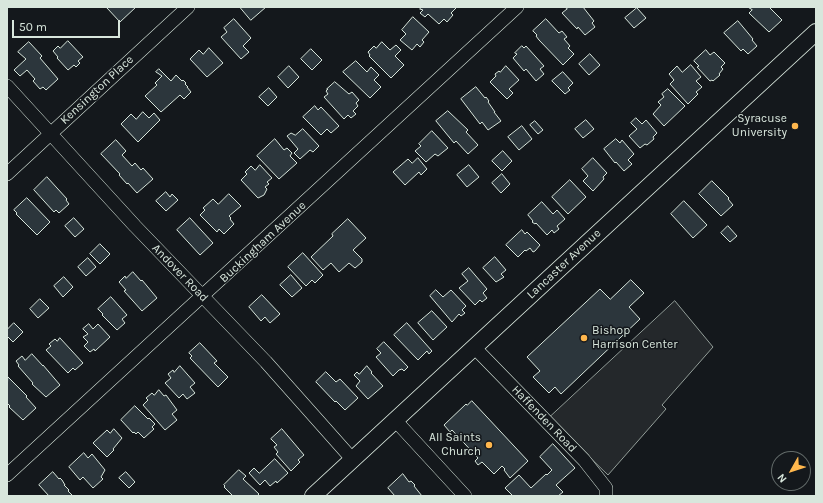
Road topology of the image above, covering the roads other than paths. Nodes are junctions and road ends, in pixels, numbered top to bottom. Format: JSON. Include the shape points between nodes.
{"nodes":[{"id":1,"x":188,"y":7,"type":"edge"},
{"id":2,"x":518,"y":7,"type":"edge"},
{"id":3,"x":816,"y":32,"type":"edge"},
{"id":4,"x":7,"y":86,"type":"edge"},
{"id":5,"x":51,"y":133,"type":"junction"},
{"id":6,"x":7,"y":174,"type":"edge"},
{"id":7,"x":203,"y":297,"type":"junction"},
{"id":8,"x":474,"y":347,"type":"junction"},
{"id":9,"x":395,"y":420,"type":"junction"},
{"id":10,"x":353,"y":460,"type":"junction"},
{"id":11,"x":7,"y":475,"type":"edge"},
{"id":12,"x":313,"y":496,"type":"edge"},
{"id":13,"x":465,"y":496,"type":"edge"},
{"id":14,"x":606,"y":496,"type":"edge"}],
"edges":[{"from":1,"to":5,"type":"street","name":"Kensington Place"},
{"from":2,"to":7,"type":"street","name":"Buckingham Avenue"},
{"from":3,"to":8,"type":"street","name":"Lancaster Avenue"},
{"from":4,"to":5,"type":"street","name":"Andover Road"},
{"from":5,"to":6,"type":"street","name":"Kensington Place"},
{"from":5,"to":7,"type":"street","name":"Andover Road"},
{"from":7,"to":10,"type":"street","name":"Andover Road","via":[[266,362]]},
{"from":7,"to":11,"type":"street","name":"Buckingham Avenue"},
{"from":8,"to":9,"type":"street","name":"Lancaster Avenue"},
{"from":8,"to":14,"type":"street","name":"Haffenden Road","via":[[584,460],[606,488]]},
{"from":9,"to":10,"type":"street","name":"Lancaster Avenue"},
{"from":9,"to":13,"type":"street"},
{"from":10,"to":12,"type":"street","name":"Lancaster Avenue"}]}
